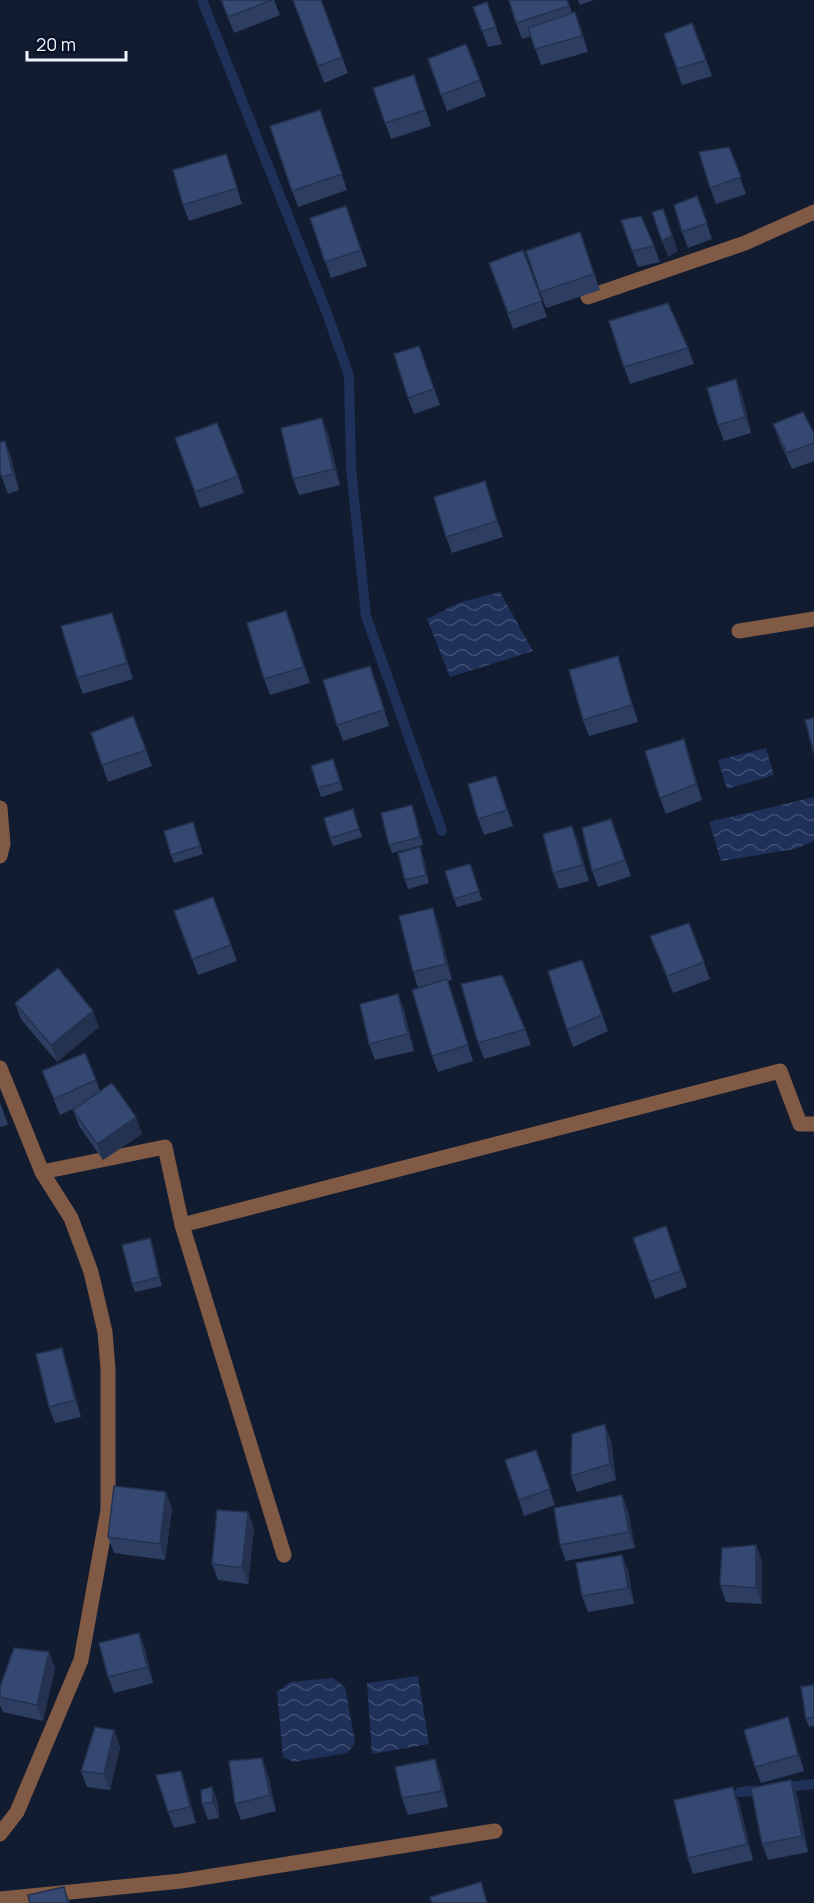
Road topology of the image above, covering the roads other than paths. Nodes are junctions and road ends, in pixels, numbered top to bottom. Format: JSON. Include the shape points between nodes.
{"nodes":[{"id":1,"x":814,"y":212,"type":"edge"},
{"id":2,"x":588,"y":297,"type":"dead end"},
{"id":3,"x":814,"y":618,"type":"edge"},
{"id":4,"x":739,"y":631,"type":"dead end"},
{"id":5,"x":0,"y":808,"type":"edge"},
{"id":6,"x":0,"y":856,"type":"edge"},
{"id":7,"x":0,"y":1068,"type":"edge"},
{"id":8,"x":814,"y":1124,"type":"edge"},
{"id":9,"x":42,"y":1172,"type":"junction"},
{"id":10,"x":182,"y":1225,"type":"junction"},
{"id":11,"x":284,"y":1555,"type":"dead end"},
{"id":12,"x":495,"y":1831,"type":"dead end"},
{"id":13,"x":0,"y":1834,"type":"edge"},
{"id":14,"x":0,"y":1899,"type":"edge"}],
"edges":[{"from":1,"to":2,"type":"street","via":[[745,243]]},
{"from":3,"to":4,"type":"street"},
{"from":5,"to":6,"type":"street"},
{"from":7,"to":9,"type":"street"},
{"from":8,"to":10,"type":"street","via":[[800,1124],[780,1071]]},
{"from":9,"to":10,"type":"street","via":[[165,1147]]},
{"from":9,"to":13,"type":"street","via":[[70,1218],[91,1272],[105,1332],[108,1510],[81,1660],[16,1812]]},
{"from":10,"to":11,"type":"street"},
{"from":12,"to":14,"type":"street","via":[[181,1881]]}]}
